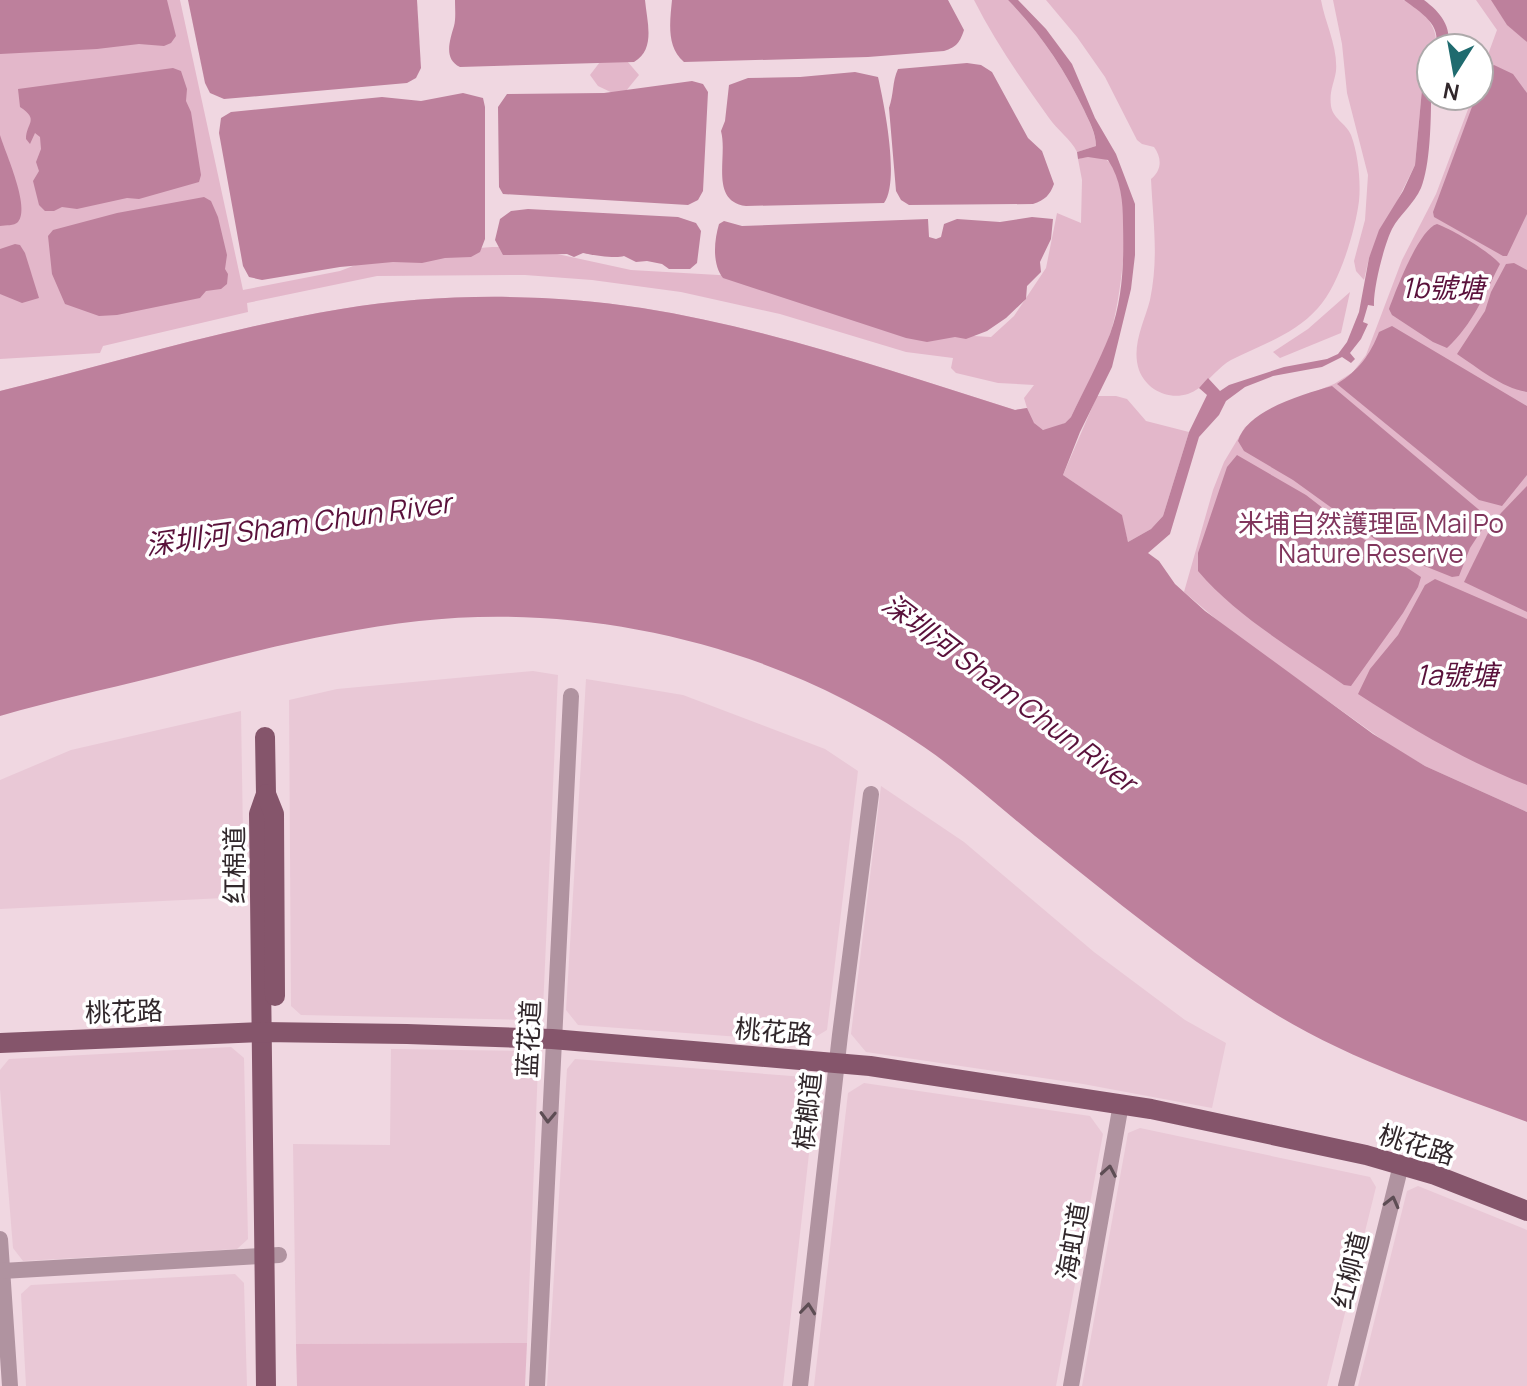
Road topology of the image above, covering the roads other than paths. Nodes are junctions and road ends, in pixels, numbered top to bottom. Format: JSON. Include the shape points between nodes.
{"nodes":[{"id":1,"x":571,"y":696,"type":"dead end"},
{"id":2,"x":265,"y":737,"type":"dead end"},
{"id":3,"x":871,"y":794,"type":"dead end"},
{"id":4,"x":269,"y":1032,"type":"junction"},
{"id":5,"x":552,"y":1039,"type":"junction"},
{"id":6,"x":0,"y":1043,"type":"edge"},
{"id":7,"x":836,"y":1063,"type":"junction"},
{"id":8,"x":1121,"y":1104,"type":"junction"},
{"id":9,"x":1401,"y":1165,"type":"junction"},
{"id":10,"x":1527,"y":1211,"type":"edge"},
{"id":11,"x":0,"y":1239,"type":"edge"},
{"id":12,"x":272,"y":1255,"type":"junction"},
{"id":13,"x":2,"y":1271,"type":"junction"},
{"id":14,"x":10,"y":1386,"type":"edge"},
{"id":15,"x":266,"y":1386,"type":"edge"},
{"id":16,"x":280,"y":1386,"type":"edge"},
{"id":17,"x":537,"y":1386,"type":"edge"},
{"id":18,"x":800,"y":1386,"type":"edge"},
{"id":19,"x":1071,"y":1386,"type":"edge"},
{"id":20,"x":1346,"y":1386,"type":"edge"}],
"edges":[{"from":1,"to":5,"type":"street","name":"蓝花道"},
{"from":2,"to":4,"type":"main road","name":"红棉道","via":[[266,794],[259,814]]},
{"from":3,"to":7,"type":"street","name":"槟榔道"},
{"from":4,"to":5,"type":"main road","name":"桃花路"},
{"from":4,"to":6,"type":"main road","name":"桃花路"},
{"from":4,"to":12,"type":"main road","name":"红棉道"},
{"from":5,"to":7,"type":"main road","name":"桃花路"},
{"from":5,"to":17,"type":"street","name":"蓝花道","one_way":true},
{"from":7,"to":8,"type":"main road","name":"桃花路"},
{"from":18,"to":7,"type":"street","name":"槟榔道","one_way":true},
{"from":8,"to":9,"type":"main road","name":"桃花路"},
{"from":19,"to":8,"type":"street","name":"海虹道","one_way":true},
{"from":9,"to":10,"type":"main road","name":"桃花路"},
{"from":20,"to":9,"type":"street","name":"红柳道","one_way":true},
{"from":11,"to":13,"type":"street"},
{"from":12,"to":13,"type":"street"},
{"from":12,"to":15,"type":"main road","name":"红棉道"},
{"from":12,"to":16,"type":"main road","name":"红棉道"},
{"from":13,"to":14,"type":"street"}]}
